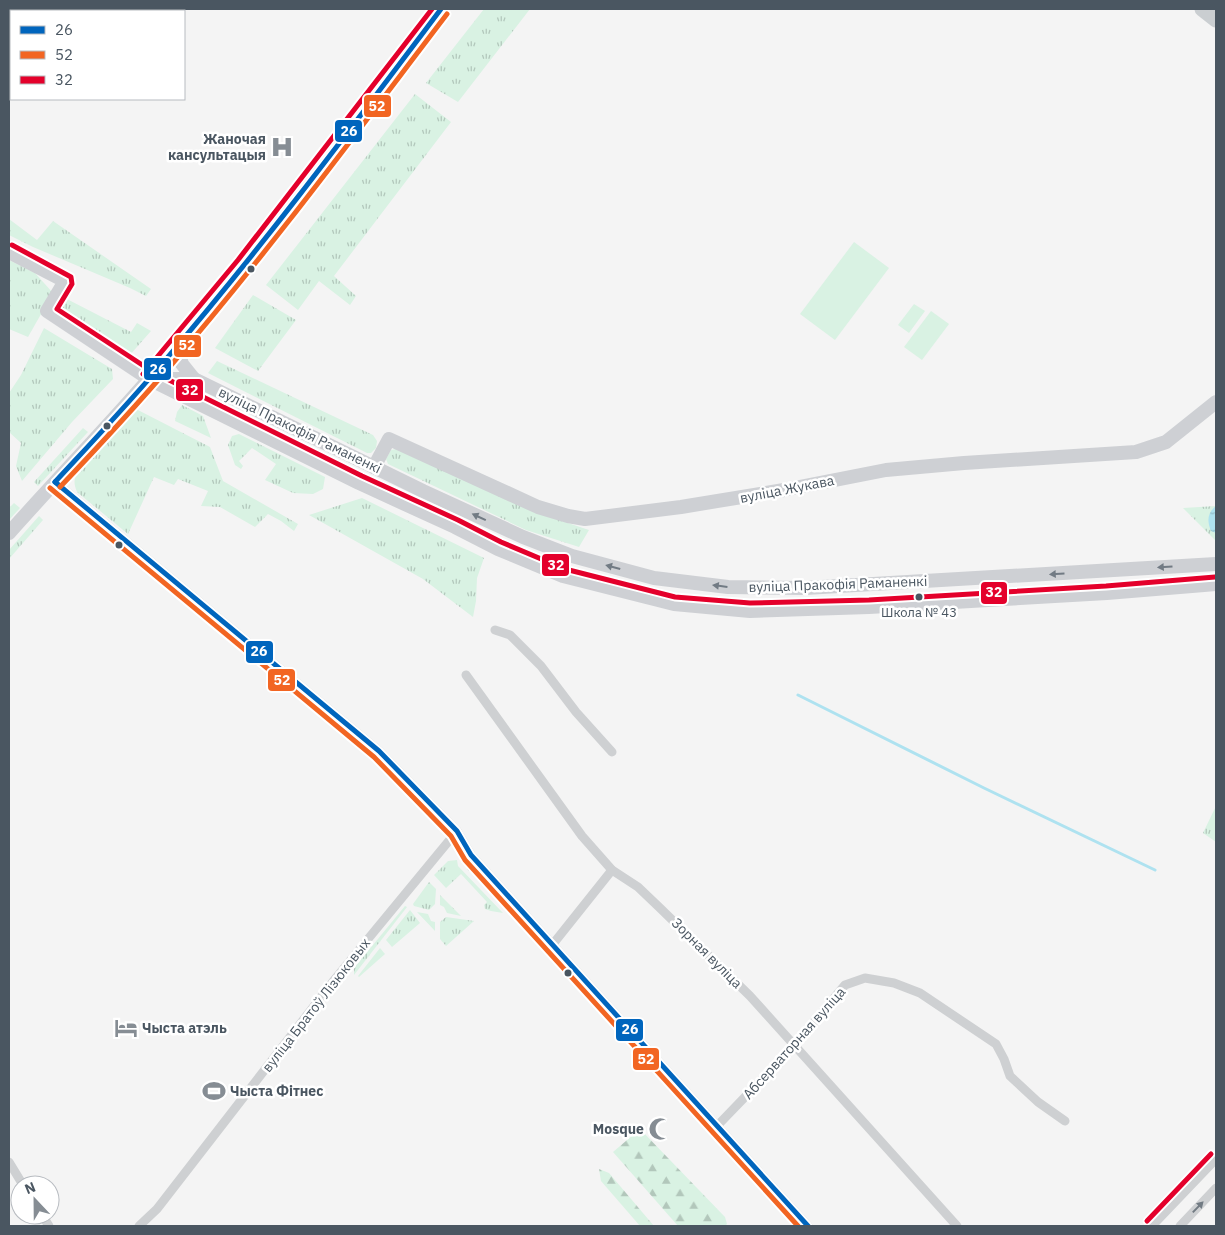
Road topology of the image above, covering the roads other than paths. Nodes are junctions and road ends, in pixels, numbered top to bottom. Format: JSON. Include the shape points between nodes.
{"nodes":[{"id":1,"x":441,"y":9,"type":"edge"},
{"id":2,"x":1202,"y":9,"type":"edge"},
{"id":3,"x":1216,"y":20,"type":"edge"},
{"id":4,"x":9,"y":252,"type":"edge"},
{"id":5,"x":177,"y":347,"type":"junction"},
{"id":6,"x":149,"y":379,"type":"junction"},
{"id":7,"x":194,"y":379,"type":"junction"},
{"id":8,"x":1216,"y":402,"type":"edge"},
{"id":9,"x":374,"y":467,"type":"junction"},
{"id":10,"x":55,"y":482,"type":"junction"},
{"id":11,"x":423,"y":491,"type":"junction"},
{"id":12,"x":413,"y":507,"type":"junction"},
{"id":13,"x":9,"y":533,"type":"edge"},
{"id":14,"x":572,"y":556,"type":"junction"},
{"id":15,"x":1216,"y":564,"type":"edge"},
{"id":16,"x":1106,"y":571,"type":"junction"},
{"id":17,"x":563,"y":576,"type":"junction"},
{"id":18,"x":1216,"y":584,"type":"edge"},
{"id":19,"x":1107,"y":593,"type":"junction"},
{"id":20,"x":495,"y":630,"type":"dead end"},
{"id":21,"x":466,"y":675,"type":"dead end"},
{"id":22,"x":612,"y":752,"type":"dead end"},
{"id":23,"x":457,"y":831,"type":"junction"},
{"id":24,"x":612,"y":870,"type":"junction"},
{"id":25,"x":553,"y":944,"type":"junction"},
{"id":26,"x":794,"y":1046,"type":"junction"},
{"id":27,"x":1065,"y":1121,"type":"dead end"},
{"id":28,"x":717,"y":1126,"type":"junction"},
{"id":29,"x":1216,"y":1159,"type":"edge"},
{"id":30,"x":9,"y":1162,"type":"edge"},
{"id":31,"x":17,"y":1175,"type":"edge"},
{"id":32,"x":1216,"y":1188,"type":"edge"},
{"id":33,"x":139,"y":1226,"type":"edge"},
{"id":34,"x":808,"y":1226,"type":"edge"},
{"id":35,"x":957,"y":1226,"type":"edge"},
{"id":36,"x":1152,"y":1226,"type":"edge"},
{"id":37,"x":1180,"y":1226,"type":"edge"}],
"edges":[{"from":1,"to":5,"type":"street"},
{"from":2,"to":3,"type":"main road"},
{"from":4,"to":6,"type":"street","via":[[65,281],[47,312]]},
{"from":5,"to":6,"type":"street"},
{"from":5,"to":7,"type":"street","via":[[182,364]]},
{"from":6,"to":7,"type":"street","name":"вуліца Пракофія Раманенкі"},
{"from":6,"to":10,"type":"street"},
{"from":6,"to":12,"type":"street","name":"вуліца Пракофія Раманенкі"},
{"from":7,"to":9,"type":"street","name":"вуліца Пракофія Раманенкі"},
{"from":8,"to":9,"type":"street","name":"вуліца Жукава","via":[[1166,442],[1136,452],[879,471],[681,507],[585,519],[538,507],[389,439]]},
{"from":9,"to":11,"type":"street","name":"вуліца Пракофія Раманенкі"},
{"from":10,"to":13,"type":"street"},
{"from":10,"to":23,"type":"street","via":[[374,747]]},
{"from":11,"to":12,"type":"street","via":[[424,502]]},
{"from":14,"to":11,"type":"street","name":"вуліца Пракофія Раманенкі","one_way":true},
{"from":12,"to":17,"type":"street","name":"вуліца Пракофія Раманенкі"},
{"from":16,"to":14,"type":"street","name":"вуліца Пракофія Раманенкі","one_way":true,"via":[[805,588],[728,587],[654,578]]},
{"from":14,"to":17,"type":"street","via":[[562,557],[558,562],[557,569]]},
{"from":15,"to":16,"type":"street","name":"вуліца Пракофія Раманенкі","one_way":true},
{"from":16,"to":19,"type":"street","via":[[1112,573],[1117,581],[1114,590]]},
{"from":17,"to":19,"type":"street","name":"вуліца Пракофія Раманенкі","via":[[674,604],[750,611]]},
{"from":18,"to":19,"type":"street","name":"вуліца Пракофія Раманенкі"},
{"from":20,"to":22,"type":"street","via":[[510,635],[541,666]]},
{"from":21,"to":24,"type":"street","name":"Зорная вуліца","via":[[582,836]]},
{"from":23,"to":25,"type":"street","via":[[471,855]]},
{"from":23,"to":33,"type":"street","name":"вуліца Братоў Лізюковых","via":[[335,979],[157,1209]]},
{"from":24,"to":25,"type":"street"},
{"from":24,"to":26,"type":"street","name":"Зорная вуліца","via":[[638,887],[707,952]]},
{"from":25,"to":28,"type":"street"},
{"from":26,"to":27,"type":"street","name":"Абсерваторная вуліца","via":[[845,985],[865,978],[894,983],[920,993],[996,1044],[1010,1076]]},
{"from":26,"to":28,"type":"street","name":"Абсерваторная вуліца"},
{"from":26,"to":35,"type":"street","name":"Зорная вуліца"},
{"from":28,"to":34,"type":"street"},
{"from":29,"to":36,"type":"street"},
{"from":30,"to":31,"type":"street"},
{"from":37,"to":32,"type":"street","one_way":true}]}
